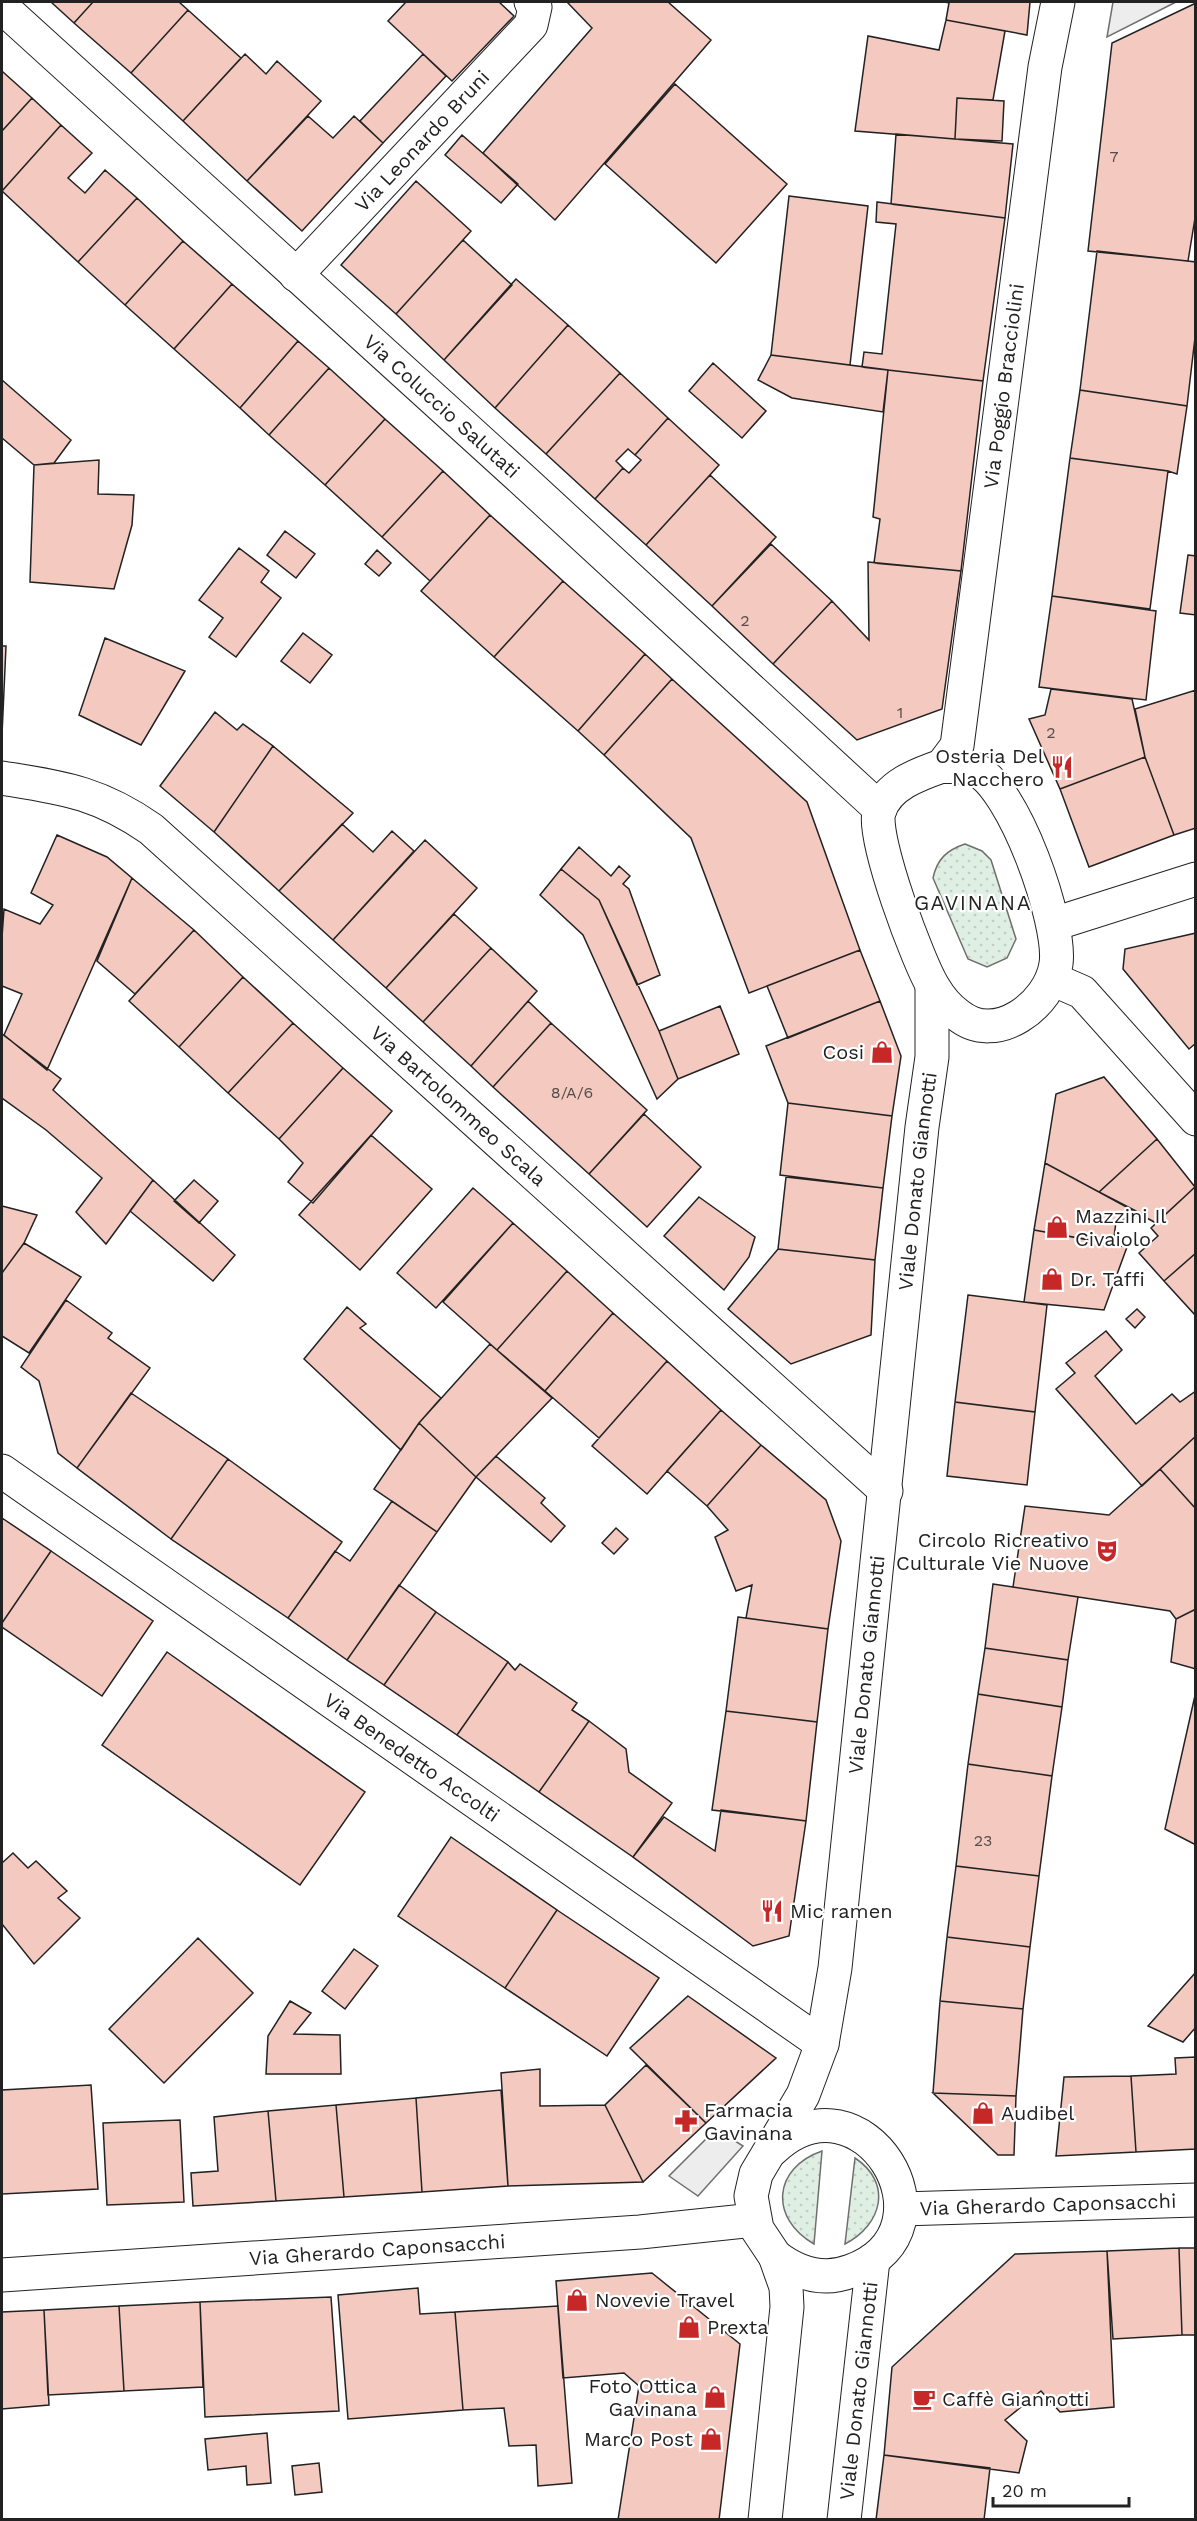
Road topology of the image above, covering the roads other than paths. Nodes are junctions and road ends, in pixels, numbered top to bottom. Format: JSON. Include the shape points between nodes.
{"nodes":[{"id":1,"x":531,"y":2,"type":"edge"},
{"id":2,"x":1058,"y":2,"type":"edge"},
{"id":3,"x":2,"y":7,"type":"edge"},
{"id":4,"x":297,"y":274,"type":"junction"},
{"id":5,"x":942,"y":766,"type":"junction"},
{"id":6,"x":2,"y":778,"type":"edge"},
{"id":7,"x":880,"y":809,"type":"junction"},
{"id":8,"x":1196,"y":879,"type":"edge"},
{"id":9,"x":1054,"y":924,"type":"junction"},
{"id":10,"x":1052,"y":979,"type":"junction"},
{"id":11,"x":932,"y":986,"type":"junction"},
{"id":12,"x":1196,"y":1119,"type":"edge"},
{"id":13,"x":2,"y":1471,"type":"edge"},
{"id":14,"x":886,"y":1491,"type":"junction"},
{"id":15,"x":822,"y":2044,"type":"junction"},
{"id":16,"x":768,"y":2153,"type":"junction"},
{"id":17,"x":1196,"y":2200,"type":"edge"},
{"id":18,"x":900,"y":2209,"type":"junction"},
{"id":19,"x":754,"y":2220,"type":"junction"},
{"id":20,"x":774,"y":2256,"type":"junction"},
{"id":21,"x":873,"y":2260,"type":"junction"},
{"id":22,"x":2,"y":2275,"type":"edge"},
{"id":23,"x":765,"y":2520,"type":"edge"},
{"id":24,"x":844,"y":2520,"type":"edge"}],
"edges":[{"from":1,"to":4,"type":"street","name":"Via Leonardo Bruni","via":[[535,7],[531,25]]},
{"from":2,"to":5,"type":"street","name":"Via Poggio Bracciolini","via":[[1045,67],[957,746]]},
{"from":3,"to":4,"type":"street","name":"Via Coluccio Salutati"},
{"from":4,"to":7,"type":"street","name":"Via Coluccio Salutati"},
{"from":5,"to":7,"type":"street","via":[[900,785]]},
{"from":5,"to":9,"type":"street","via":[[974,769],[1010,807]]},
{"from":6,"to":14,"type":"street","name":"Via Bartolommeo Scala","via":[[87,794],[151,829]]},
{"from":7,"to":11,"type":"street","via":[[876,828],[889,876]]},
{"from":8,"to":9,"type":"street"},
{"from":9,"to":10,"type":"street","via":[[1057,950]]},
{"from":10,"to":11,"type":"street","via":[[1033,1008],[1009,1022],[994,1025],[959,1017]]},
{"from":10,"to":12,"type":"street","via":[[1082,992]]},
{"from":11,"to":14,"type":"street","name":"Viale Donato Giannotti","via":[[932,1057]]},
{"from":13,"to":15,"type":"street","name":"Via Benedetto Accolti"},
{"from":14,"to":15,"type":"street","name":"Viale Donato Giannotti","via":[[835,1968]]},
{"from":15,"to":16,"type":"street","name":"Viale Donato Giannotti","via":[[803,2095]]},
{"from":16,"to":18,"type":"street","name":"Viale Donato Giannotti","via":[[803,2130],[833,2127],[851,2131],[869,2141],[887,2160],[898,2183]]},
{"from":16,"to":19,"type":"street","name":"Viale Donato Giannotti","via":[[753,2185]]},
{"from":17,"to":18,"type":"street","name":"Via Gherardo Caponsacchi"},
{"from":18,"to":21,"type":"street","name":"Viale Donato Giannotti","via":[[891,2238]]},
{"from":19,"to":20,"type":"street","name":"Viale Donato Giannotti","via":[[761,2239]]},
{"from":19,"to":22,"type":"street","name":"Via Gherardo Caponsacchi","via":[[640,2232]]},
{"from":20,"to":21,"type":"street","name":"Viale Donato Giannotti","via":[[799,2271],[827,2276],[853,2271]]},
{"from":20,"to":23,"type":"street","name":"Viale Donato Giannotti","via":[[786,2287],[788,2307]]},
{"from":21,"to":24,"type":"street","name":"Viale Donato Giannotti"}]}
